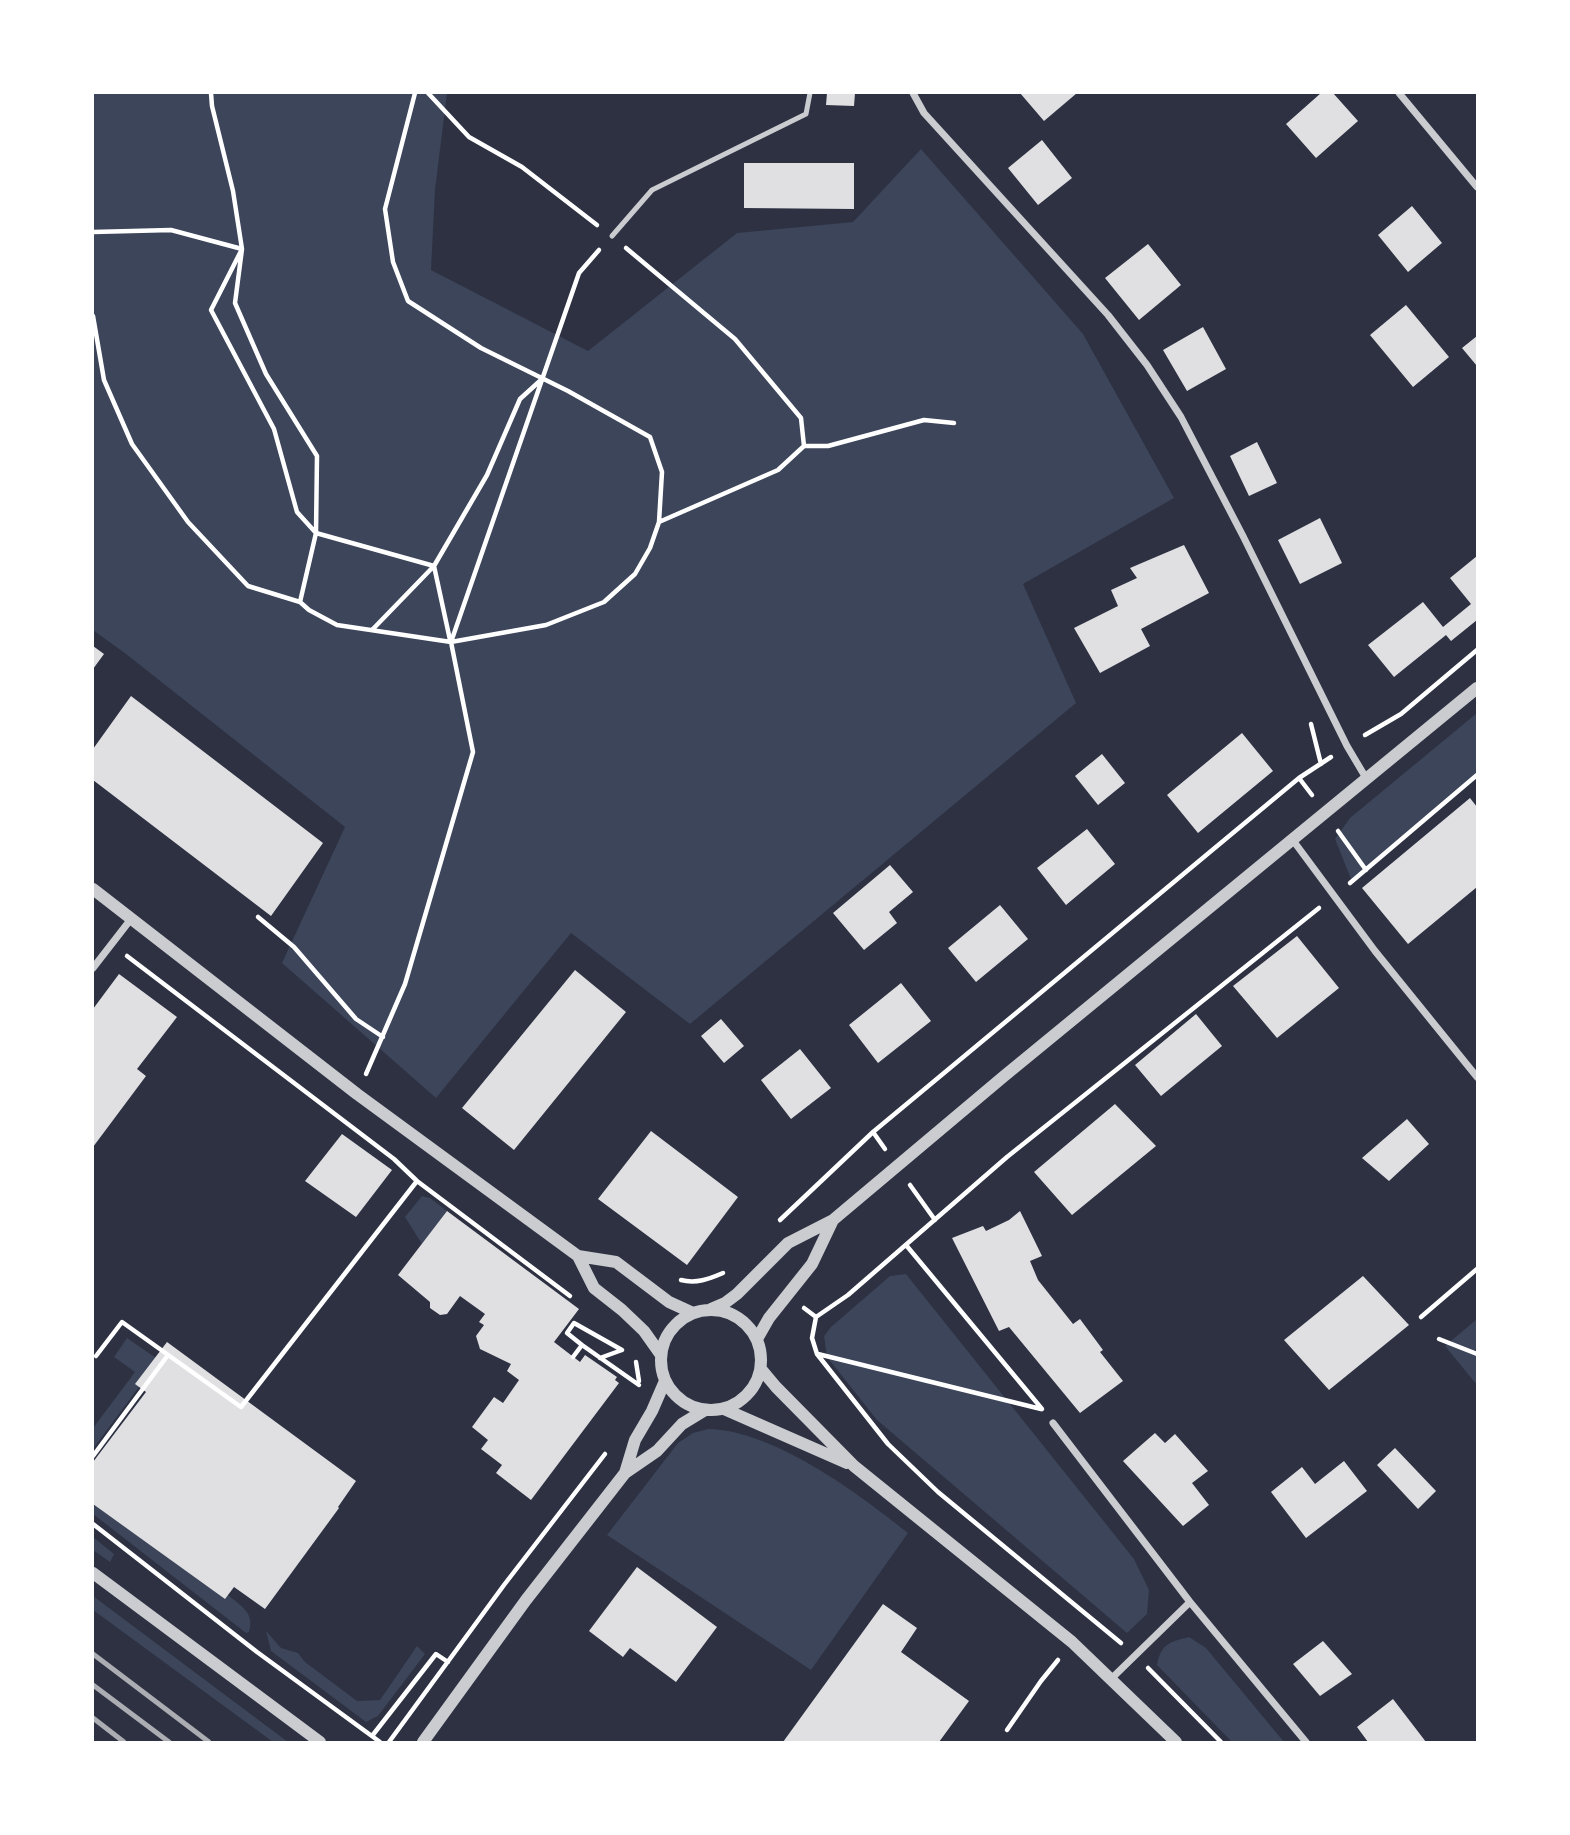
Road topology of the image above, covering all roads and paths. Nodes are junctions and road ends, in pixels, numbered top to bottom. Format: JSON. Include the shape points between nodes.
{"nodes":[{"id":1,"x":211,"y":93,"type":"edge"},
{"id":2,"x":428,"y":93,"type":"edge"},
{"id":3,"x":810,"y":93,"type":"edge"},
{"id":4,"x":913,"y":93,"type":"edge"},
{"id":5,"x":1399,"y":93,"type":"edge"},
{"id":6,"x":413,"y":94,"type":"edge"},
{"id":7,"x":1477,"y":187,"type":"edge"},
{"id":8,"x":93,"y":232,"type":"edge"},
{"id":9,"x":612,"y":236,"type":"junction"},
{"id":10,"x":242,"y":249,"type":"junction"},
{"id":11,"x":93,"y":316,"type":"edge"},
{"id":12,"x":542,"y":379,"type":"junction"},
{"id":13,"x":954,"y":423,"type":"dead end"},
{"id":14,"x":804,"y":446,"type":"junction"},
{"id":15,"x":659,"y":522,"type":"junction"},
{"id":16,"x":316,"y":533,"type":"junction"},
{"id":17,"x":434,"y":566,"type":"junction"},
{"id":18,"x":300,"y":602,"type":"junction"},
{"id":19,"x":372,"y":630,"type":"junction"},
{"id":20,"x":451,"y":642,"type":"junction"},
{"id":21,"x":1477,"y":650,"type":"edge"},
{"id":22,"x":1477,"y":688,"type":"edge"},
{"id":23,"x":1309,"y":716,"type":"dead end"},
{"id":24,"x":1347,"y":746,"type":"junction"},
{"id":25,"x":1321,"y":764,"type":"junction"},
{"id":26,"x":1477,"y":775,"type":"edge"},
{"id":27,"x":1366,"y":778,"type":"junction"},
{"id":28,"x":1292,"y":839,"type":"junction"},
{"id":29,"x":93,"y":889,"type":"edge"},
{"id":30,"x":1335,"y":895,"type":"junction"},
{"id":31,"x":258,"y":917,"type":"dead end"},
{"id":32,"x":131,"y":919,"type":"junction"},
{"id":33,"x":111,"y":944,"type":"junction"},
{"id":34,"x":93,"y":968,"type":"edge"},
{"id":35,"x":383,"y":1037,"type":"junction"},
{"id":36,"x":1477,"y":1077,"type":"edge"},
{"id":37,"x":357,"y":1094,"type":"junction"},
{"id":38,"x":417,"y":1181,"type":"junction"},
{"id":39,"x":833,"y":1220,"type":"junction"},
{"id":40,"x":772,"y":1227,"type":"dead end"},
{"id":41,"x":906,"y":1245,"type":"junction"},
{"id":42,"x":578,"y":1256,"type":"junction"},
{"id":43,"x":1477,"y":1269,"type":"edge"},
{"id":44,"x":760,"y":1272,"type":"junction"},
{"id":45,"x":674,"y":1277,"type":"dead end"},
{"id":46,"x":788,"y":1294,"type":"junction"},
{"id":47,"x":578,"y":1301,"type":"dead end"},
{"id":48,"x":710,"y":1309,"type":"junction"},
{"id":49,"x":693,"y":1313,"type":"junction"},
{"id":50,"x":816,"y":1317,"type":"junction"},
{"id":51,"x":1421,"y":1317,"type":"dead end"},
{"id":52,"x":757,"y":1339,"type":"junction"},
{"id":53,"x":1439,"y":1339,"type":"dead end"},
{"id":54,"x":582,"y":1345,"type":"junction"},
{"id":55,"x":661,"y":1354,"type":"junction"},
{"id":56,"x":817,"y":1354,"type":"junction"},
{"id":57,"x":1477,"y":1354,"type":"edge"},
{"id":58,"x":168,"y":1355,"type":"junction"},
{"id":59,"x":96,"y":1356,"type":"dead end"},
{"id":60,"x":635,"y":1356,"type":"dead end"},
{"id":61,"x":573,"y":1357,"type":"dead end"},
{"id":62,"x":600,"y":1358,"type":"junction"},
{"id":63,"x":761,"y":1369,"type":"junction"},
{"id":64,"x":665,"y":1381,"type":"junction"},
{"id":65,"x":724,"y":1409,"type":"junction"},
{"id":66,"x":1042,"y":1409,"type":"junction"},
{"id":67,"x":705,"y":1410,"type":"junction"},
{"id":68,"x":1053,"y":1423,"type":"joint"},
{"id":69,"x":608,"y":1449,"type":"dead end"},
{"id":70,"x":93,"y":1456,"type":"edge"},
{"id":71,"x":854,"y":1466,"type":"junction"},
{"id":72,"x":625,"y":1473,"type":"junction"},
{"id":73,"x":93,"y":1524,"type":"edge"},
{"id":74,"x":93,"y":1573,"type":"edge"},
{"id":75,"x":1189,"y":1602,"type":"junction"},
{"id":76,"x":1090,"y":1617,"type":"junction"},
{"id":77,"x":1072,"y":1642,"type":"junction"},
{"id":78,"x":1134,"y":1655,"type":"junction"},
{"id":79,"x":448,"y":1662,"type":"junction"},
{"id":80,"x":1111,"y":1679,"type":"junction"},
{"id":81,"x":1007,"y":1730,"type":"dead end"},
{"id":82,"x":372,"y":1736,"type":"junction"},
{"id":83,"x":424,"y":1741,"type":"edge"},
{"id":84,"x":320,"y":1742,"type":"edge"},
{"id":85,"x":380,"y":1742,"type":"edge"},
{"id":86,"x":389,"y":1742,"type":"edge"},
{"id":87,"x":1176,"y":1742,"type":"edge"},
{"id":88,"x":1221,"y":1742,"type":"edge"},
{"id":89,"x":1306,"y":1742,"type":"edge"}],
"edges":[{"from":1,"to":10,"type":"path"},
{"from":2,"to":9,"type":"path","via":[[469,137],[522,167]]},
{"from":3,"to":9,"type":"lane","via":[[806,114],[652,190]]},
{"from":4,"to":24,"type":"street","via":[[924,113],[1108,315],[1147,365],[1181,417]]},
{"from":5,"to":7,"type":"street"},
{"from":6,"to":12,"type":"path","via":[[385,209],[393,261],[408,301],[481,348]]},
{"from":8,"to":10,"type":"path","via":[[171,230]]},
{"from":9,"to":12,"type":"path","via":[[579,273]]},
{"from":9,"to":14,"type":"path","via":[[735,339],[801,418]]},
{"from":10,"to":16,"type":"path","via":[[235,303],[266,374],[317,456]]},
{"from":10,"to":16,"type":"path","via":[[211,310],[274,429],[297,512]]},
{"from":11,"to":18,"type":"path","via":[[104,380],[132,444],[188,522],[248,586]]},
{"from":12,"to":15,"type":"path","via":[[650,437],[662,472]]},
{"from":12,"to":17,"type":"path","via":[[520,399],[487,475]]},
{"from":12,"to":20,"type":"path"},
{"from":13,"to":14,"type":"path","via":[[924,419],[828,446]]},
{"from":14,"to":15,"type":"path","via":[[778,470]]},
{"from":15,"to":20,"type":"path","via":[[635,574],[604,602],[546,625]]},
{"from":16,"to":17,"type":"path"},
{"from":16,"to":18,"type":"path"},
{"from":17,"to":19,"type":"path"},
{"from":17,"to":20,"type":"path"},
{"from":18,"to":19,"type":"path","via":[[337,625]]},
{"from":19,"to":20,"type":"path"},
{"from":20,"to":35,"type":"path","via":[[473,751],[405,984]]},
{"from":21,"to":24,"type":"path","via":[[1401,714]]},
{"from":22,"to":27,"type":"street"},
{"from":23,"to":25,"type":"path"},
{"from":24,"to":25,"type":"path"},
{"from":24,"to":27,"type":"street"},
{"from":25,"to":40,"type":"path","via":[[873,1132]]},
{"from":26,"to":30,"type":"path"},
{"from":27,"to":28,"type":"street"},
{"from":28,"to":30,"type":"street"},
{"from":28,"to":39,"type":"street"},
{"from":29,"to":32,"type":"street"},
{"from":30,"to":36,"type":"street"},
{"from":30,"to":41,"type":"path","via":[[1007,1157]]},
{"from":31,"to":35,"type":"path","via":[[294,947],[356,1019]]},
{"from":32,"to":33,"type":"street"},
{"from":32,"to":37,"type":"street"},
{"from":33,"to":34,"type":"street"},
{"from":33,"to":38,"type":"path"},
{"from":35,"to":37,"type":"path"},
{"from":37,"to":42,"type":"street"},
{"from":38,"to":47,"type":"path"},
{"from":38,"to":58,"type":"path","via":[[241,1407]]},
{"from":39,"to":44,"type":"street","via":[[788,1243]]},
{"from":39,"to":46,"type":"street","via":[[812,1264]]},
{"from":41,"to":50,"type":"path","via":[[848,1296]]},
{"from":41,"to":66,"type":"path"},
{"from":42,"to":49,"type":"street","via":[[615,1262],[669,1302]]},
{"from":42,"to":55,"type":"street","via":[[594,1288],[644,1331]]},
{"from":43,"to":51,"type":"path"},
{"from":44,"to":45,"type":"path","via":[[741,1256],[723,1274],[704,1281]]},
{"from":44,"to":48,"type":"street","via":[[725,1303]]},
{"from":46,"to":50,"type":"path"},
{"from":46,"to":52,"type":"street"},
{"from":48,"to":49,"type":"street"},
{"from":48,"to":52,"type":"street","via":[[738,1318]]},
{"from":49,"to":55,"type":"street","via":[[673,1328]]},
{"from":50,"to":56,"type":"path","via":[[812,1338]]},
{"from":52,"to":63,"type":"street"},
{"from":53,"to":57,"type":"path"},
{"from":54,"to":61,"type":"path"},
{"from":54,"to":62,"type":"path"},
{"from":54,"to":62,"type":"path","via":[[566,1333],[574,1323],[622,1350]]},
{"from":55,"to":64,"type":"street"},
{"from":56,"to":66,"type":"path"},
{"from":56,"to":76,"type":"path","via":[[888,1444],[938,1492]]},
{"from":58,"to":59,"type":"path","via":[[122,1322]]},
{"from":58,"to":70,"type":"path"},
{"from":60,"to":62,"type":"path","via":[[639,1387]]},
{"from":63,"to":65,"type":"street","via":[[745,1398]]},
{"from":63,"to":71,"type":"street"},
{"from":64,"to":67,"type":"street","via":[[682,1401]]},
{"from":64,"to":72,"type":"street","via":[[635,1440]]},
{"from":65,"to":67,"type":"street"},
{"from":65,"to":71,"type":"street"},
{"from":66,"to":68,"type":"path"},
{"from":67,"to":72,"type":"street"},
{"from":68,"to":75,"type":"street"},
{"from":69,"to":79,"type":"path"},
{"from":71,"to":77,"type":"street"},
{"from":72,"to":83,"type":"street"},
{"from":73,"to":82,"type":"path"},
{"from":74,"to":84,"type":"street"},
{"from":75,"to":78,"type":"street"},
{"from":75,"to":89,"type":"street"},
{"from":76,"to":77,"type":"path"},
{"from":76,"to":78,"type":"path"},
{"from":77,"to":80,"type":"street"},
{"from":77,"to":81,"type":"path"},
{"from":78,"to":80,"type":"street"},
{"from":78,"to":88,"type":"path"},
{"from":79,"to":82,"type":"path","via":[[436,1654]]},
{"from":79,"to":86,"type":"path"},
{"from":80,"to":87,"type":"street"},
{"from":82,"to":85,"type":"path"}]}
